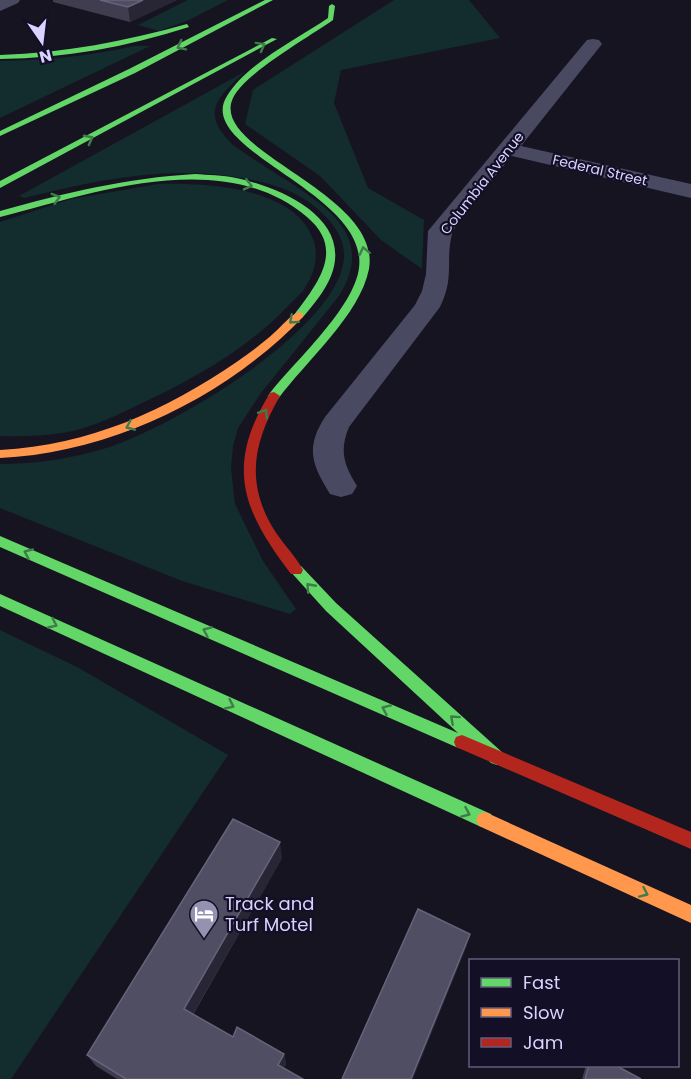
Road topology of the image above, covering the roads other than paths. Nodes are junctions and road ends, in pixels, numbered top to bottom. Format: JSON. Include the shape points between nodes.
{"nodes":[{"id":1,"x":12,"y":0,"type":"edge"},
{"id":2,"x":250,"y":0,"type":"edge"},
{"id":3,"x":270,"y":0,"type":"edge"},
{"id":4,"x":337,"y":3,"type":"edge"},
{"id":5,"x":0,"y":6,"type":"edge"},
{"id":6,"x":593,"y":44,"type":"dead end"},
{"id":7,"x":0,"y":57,"type":"edge"},
{"id":8,"x":0,"y":134,"type":"edge"},
{"id":9,"x":508,"y":149,"type":"junction"},
{"id":10,"x":0,"y":185,"type":"edge"},
{"id":11,"x":691,"y":191,"type":"edge"},
{"id":12,"x":0,"y":214,"type":"edge"},
{"id":13,"x":0,"y":454,"type":"edge"},
{"id":14,"x":341,"y":486,"type":"dead end"},
{"id":15,"x":0,"y":541,"type":"edge"},
{"id":16,"x":0,"y":600,"type":"edge"},
{"id":17,"x":497,"y":758,"type":"junction"},
{"id":18,"x":691,"y":841,"type":"edge"},
{"id":19,"x":691,"y":914,"type":"edge"}],
"edges":[{"from":1,"to":5,"type":"street"},
{"from":2,"to":7,"type":"highway","via":[[184,27],[118,46],[45,56]]},
{"from":3,"to":8,"type":"highway","one_way":true},
{"from":10,"to":4,"type":"highway","one_way":true},
{"from":17,"to":4,"type":"highway","one_way":true,"via":[[317,594],[288,561],[258,516],[250,479],[250,446],[261,417],[359,286],[366,262],[361,238],[346,215],[246,143],[231,128],[224,116],[225,107],[228,99],[259,71],[331,19]]},
{"from":6,"to":9,"type":"street","name":"Columbia Avenue"},
{"from":9,"to":11,"type":"street","name":"Federal Street"},
{"from":9,"to":14,"type":"street","name":"Columbia Avenue","via":[[440,231],[438,274],[427,307],[335,424],[326,452],[328,467]]},
{"from":12,"to":13,"type":"highway","one_way":true,"via":[[68,194],[144,180],[229,180],[261,188],[299,205],[325,230],[331,251],[328,274],[302,312],[250,356],[200,389],[108,436],[56,449]]},
{"from":17,"to":15,"type":"highway","one_way":true},
{"from":16,"to":19,"type":"highway","one_way":true},
{"from":17,"to":18,"type":"highway"}]}
